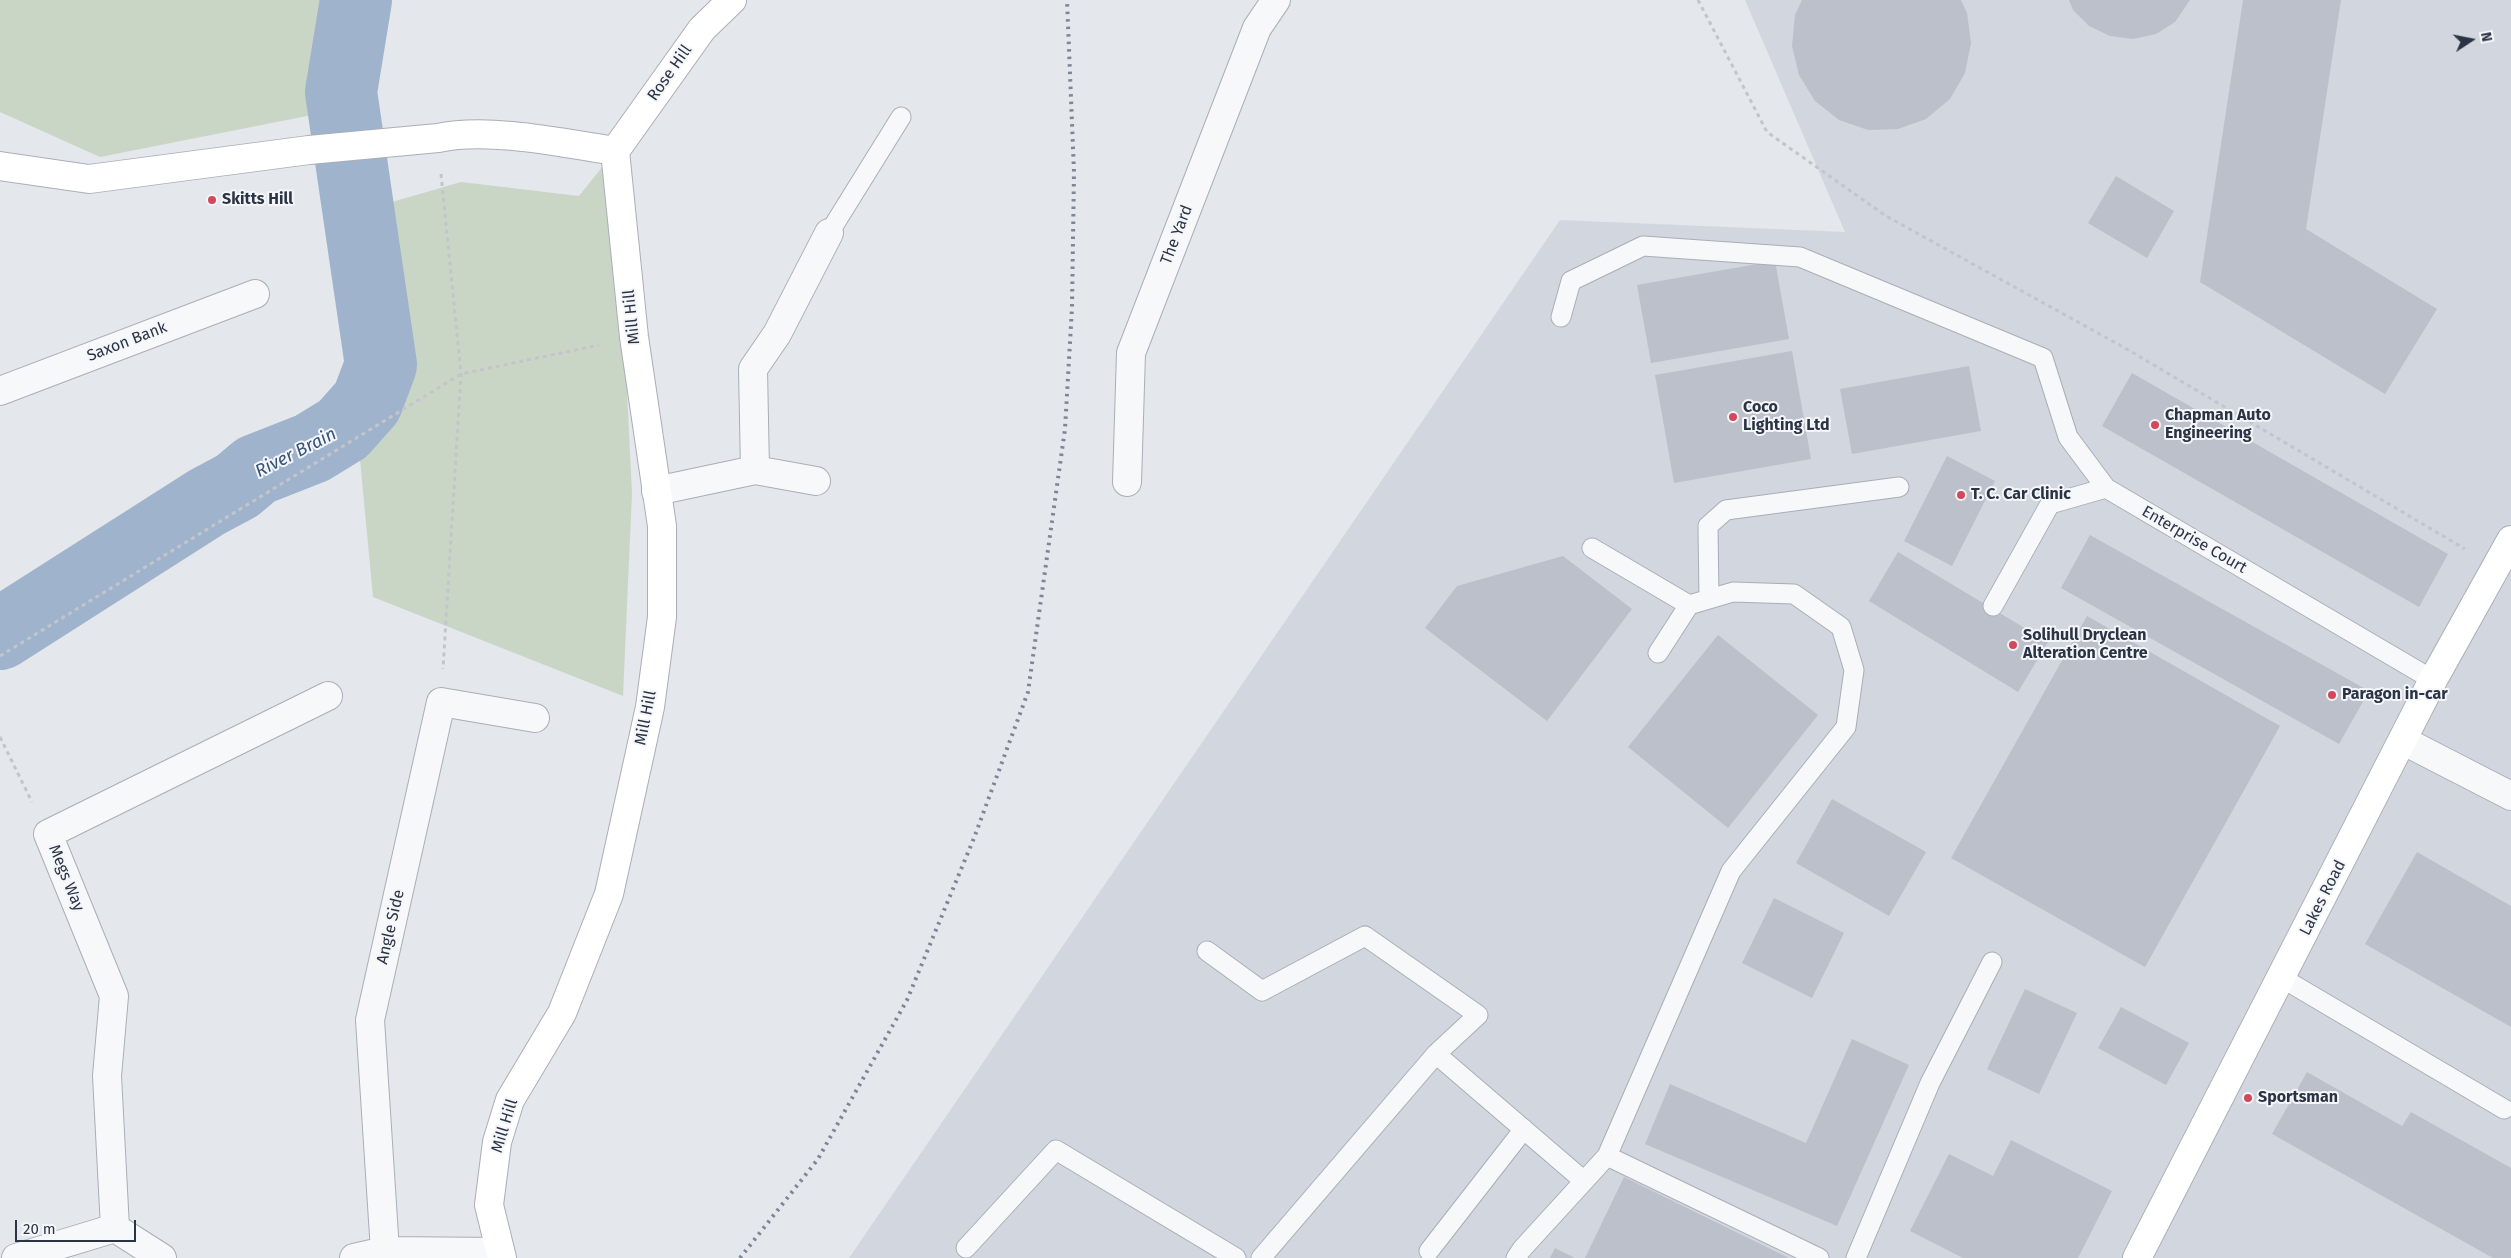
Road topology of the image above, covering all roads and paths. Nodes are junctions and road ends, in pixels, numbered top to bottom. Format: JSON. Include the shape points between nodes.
{"nodes":[{"id":1,"x":732,"y":0,"type":"edge"},
{"id":2,"x":1276,"y":0,"type":"edge"},
{"id":3,"x":1698,"y":0,"type":"edge"},
{"id":4,"x":901,"y":117,"type":"dead end"},
{"id":5,"x":438,"y":138,"type":"junction"},
{"id":6,"x":615,"y":151,"type":"junction"},
{"id":7,"x":0,"y":166,"type":"edge"},
{"id":8,"x":829,"y":233,"type":"joint"},
{"id":9,"x":255,"y":294,"type":"dead end"},
{"id":10,"x":1561,"y":317,"type":"dead end"},
{"id":11,"x":634,"y":338,"type":"junction"},
{"id":12,"x":461,"y":374,"type":"junction"},
{"id":13,"x":0,"y":391,"type":"edge"},
{"id":14,"x":755,"y":470,"type":"junction"},
{"id":15,"x":816,"y":481,"type":"dead end"},
{"id":16,"x":1126,"y":482,"type":"dead end"},
{"id":17,"x":1899,"y":487,"type":"dead end"},
{"id":18,"x":2106,"y":488,"type":"junction"},
{"id":19,"x":656,"y":490,"type":"junction"},
{"id":20,"x":2511,"y":540,"type":"edge"},
{"id":21,"x":1592,"y":548,"type":"dead end"},
{"id":22,"x":2496,"y":567,"type":"junction"},
{"id":23,"x":1709,"y":598,"type":"junction"},
{"id":24,"x":1689,"y":604,"type":"junction"},
{"id":25,"x":1993,"y":606,"type":"dead end"},
{"id":26,"x":1658,"y":653,"type":"dead end"},
{"id":27,"x":0,"y":656,"type":"edge"},
{"id":28,"x":2433,"y":680,"type":"junction"},
{"id":29,"x":328,"y":696,"type":"dead end"},
{"id":30,"x":441,"y":702,"type":"junction"},
{"id":31,"x":535,"y":718,"type":"dead end"},
{"id":32,"x":0,"y":737,"type":"edge"},
{"id":33,"x":2404,"y":740,"type":"junction"},
{"id":34,"x":2511,"y":796,"type":"edge"},
{"id":35,"x":48,"y":834,"type":"junction"},
{"id":36,"x":1207,"y":951,"type":"dead end"},
{"id":37,"x":1992,"y":962,"type":"dead end"},
{"id":38,"x":2282,"y":978,"type":"junction"},
{"id":39,"x":1436,"y":1054,"type":"junction"},
{"id":40,"x":2504,"y":1109,"type":"dead end"},
{"id":41,"x":1524,"y":1129,"type":"junction"},
{"id":42,"x":1607,"y":1156,"type":"junction"},
{"id":43,"x":1584,"y":1181,"type":"junction"},
{"id":44,"x":115,"y":1228,"type":"junction"},
{"id":45,"x":966,"y":1248,"type":"dead end"},
{"id":46,"x":1429,"y":1251,"type":"dead end"},
{"id":47,"x":385,"y":1255,"type":"edge"},
{"id":48,"x":500,"y":1255,"type":"edge"},
{"id":49,"x":16,"y":1258,"type":"edge"},
{"id":50,"x":162,"y":1258,"type":"edge"},
{"id":51,"x":354,"y":1258,"type":"edge"},
{"id":52,"x":1236,"y":1258,"type":"edge"},
{"id":53,"x":1261,"y":1258,"type":"edge"},
{"id":54,"x":1516,"y":1258,"type":"edge"},
{"id":55,"x":1819,"y":1258,"type":"edge"},
{"id":56,"x":1856,"y":1258,"type":"edge"},
{"id":57,"x":2137,"y":1258,"type":"edge"}],
"edges":[{"from":1,"to":6,"type":"street","name":"Rose Hill","via":[[702,29]]},
{"from":2,"to":16,"type":"street","name":"The Yard","via":[[1257,28],[1131,353]]},
{"from":3,"to":22,"type":"path","via":[[1767,132],[1886,216],[2124,348]]},
{"from":4,"to":8,"type":"lane"},
{"from":5,"to":6,"type":"street","via":[[455,134],[535,138]]},
{"from":5,"to":7,"type":"street","via":[[309,150],[89,179]]},
{"from":5,"to":12,"type":"path"},
{"from":6,"to":11,"type":"street","name":"Mill Hill"},
{"from":8,"to":14,"type":"street","via":[[777,334],[753,369]]},
{"from":9,"to":13,"type":"street","name":"Saxon Bank"},
{"from":10,"to":18,"type":"lane","via":[[1571,281],[1644,246],[1800,258],[2043,358],[2068,436]]},
{"from":11,"to":12,"type":"path"},
{"from":11,"to":19,"type":"street","name":"Mill Hill"},
{"from":12,"to":27,"type":"path"},
{"from":12,"to":30,"type":"path"},
{"from":14,"to":15,"type":"street"},
{"from":14,"to":19,"type":"street"},
{"from":17,"to":23,"type":"lane","via":[[1726,510],[1708,526]]},
{"from":18,"to":25,"type":"lane","via":[[2050,504]]},
{"from":18,"to":28,"type":"lane","name":"Enterprise Court"},
{"from":19,"to":48,"type":"street","name":"Mill Hill","via":[[662,526],[662,617],[650,707],[608,894],[562,1014],[510,1100],[496,1142],[489,1205]]},
{"from":20,"to":22,"type":"street","name":"Lakes Road"},
{"from":21,"to":24,"type":"lane"},
{"from":22,"to":28,"type":"street","name":"Lakes Road"},
{"from":23,"to":24,"type":"lane"},
{"from":23,"to":42,"type":"lane","via":[[1733,592],[1794,594],[1841,627],[1854,670],[1846,727],[1731,871]]},
{"from":24,"to":26,"type":"lane"},
{"from":28,"to":33,"type":"street","name":"Lakes Road"},
{"from":29,"to":35,"type":"street","name":"Megs Way"},
{"from":30,"to":31,"type":"street"},
{"from":30,"to":47,"type":"street","name":"Angle Side","via":[[370,1020]]},
{"from":32,"to":35,"type":"path"},
{"from":33,"to":34,"type":"street"},
{"from":33,"to":38,"type":"street","name":"Lakes Road"},
{"from":35,"to":44,"type":"street","name":"Megs Way","via":[[114,996],[107,1076]]},
{"from":36,"to":39,"type":"lane","via":[[1262,990],[1365,936],[1478,1015]]},
{"from":37,"to":56,"type":"lane","via":[[1930,1083]]},
{"from":38,"to":40,"type":"lane"},
{"from":38,"to":57,"type":"street","name":"Lakes Road"},
{"from":39,"to":41,"type":"lane"},
{"from":39,"to":53,"type":"lane"},
{"from":41,"to":43,"type":"lane"},
{"from":41,"to":46,"type":"lane"},
{"from":42,"to":43,"type":"lane"},
{"from":42,"to":55,"type":"lane"},
{"from":43,"to":54,"type":"lane"},
{"from":44,"to":49,"type":"street"},
{"from":44,"to":50,"type":"street"},
{"from":45,"to":52,"type":"lane","via":[[1056,1150]]},
{"from":47,"to":48,"type":"street"},
{"from":47,"to":51,"type":"street"}]}
